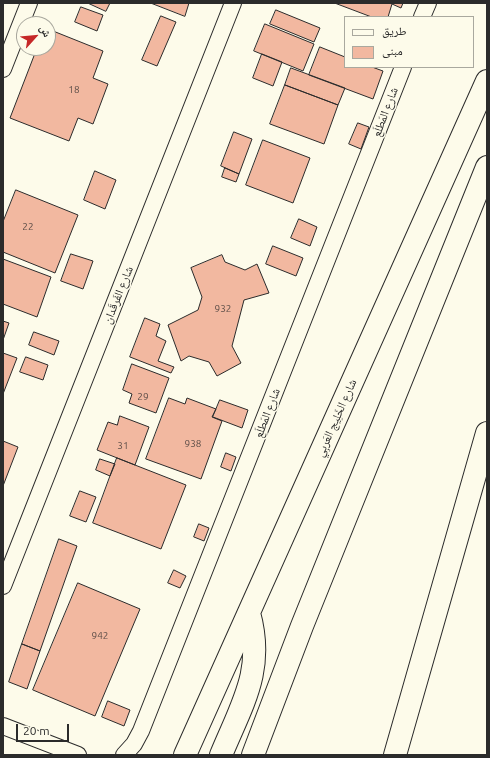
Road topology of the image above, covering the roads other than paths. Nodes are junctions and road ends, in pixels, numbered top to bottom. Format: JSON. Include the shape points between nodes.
{"nodes":[{"id":1,"x":28,"y":3,"type":"edge"},
{"id":2,"x":233,"y":3,"type":"edge"},
{"id":3,"x":428,"y":3,"type":"edge"},
{"id":4,"x":422,"y":16,"type":"edge"},
{"id":5,"x":403,"y":68,"type":"edge"},
{"id":6,"x":3,"y":69,"type":"edge"},
{"id":7,"x":487,"y":81,"type":"edge"},
{"id":8,"x":487,"y":167,"type":"edge"},
{"id":9,"x":487,"y":433,"type":"edge"},
{"id":10,"x":3,"y":586,"type":"edge"},
{"id":11,"x":249,"y":613,"type":"junction"},
{"id":12,"x":3,"y":726,"type":"edge"},
{"id":13,"x":393,"y":752,"type":"edge"},
{"id":14,"x":78,"y":755,"type":"edge"},
{"id":15,"x":124,"y":755,"type":"edge"},
{"id":16,"x":185,"y":755,"type":"edge"},
{"id":17,"x":221,"y":755,"type":"edge"},
{"id":18,"x":254,"y":755,"type":"edge"}],
"edges":[{"from":1,"to":6,"type":"street"},
{"from":2,"to":10,"type":"street","name":"شارع الفَرقَدان"},
{"from":3,"to":4,"type":"street"},
{"from":5,"to":15,"type":"street","name":"شارع المَطلَع","via":[[141,731]]},
{"from":7,"to":11,"type":"highway","name":"شارع الخَلِيج العَربِي"},
{"from":8,"to":18,"type":"highway","via":[[302,626]]},
{"from":9,"to":13,"type":"highway"},
{"from":11,"to":16,"type":"highway","name":"شارع الخَلِيج العَربِي"},
{"from":11,"to":17,"type":"highway","via":[[254,631],[254,669]]},
{"from":12,"to":14,"type":"street"}]}
